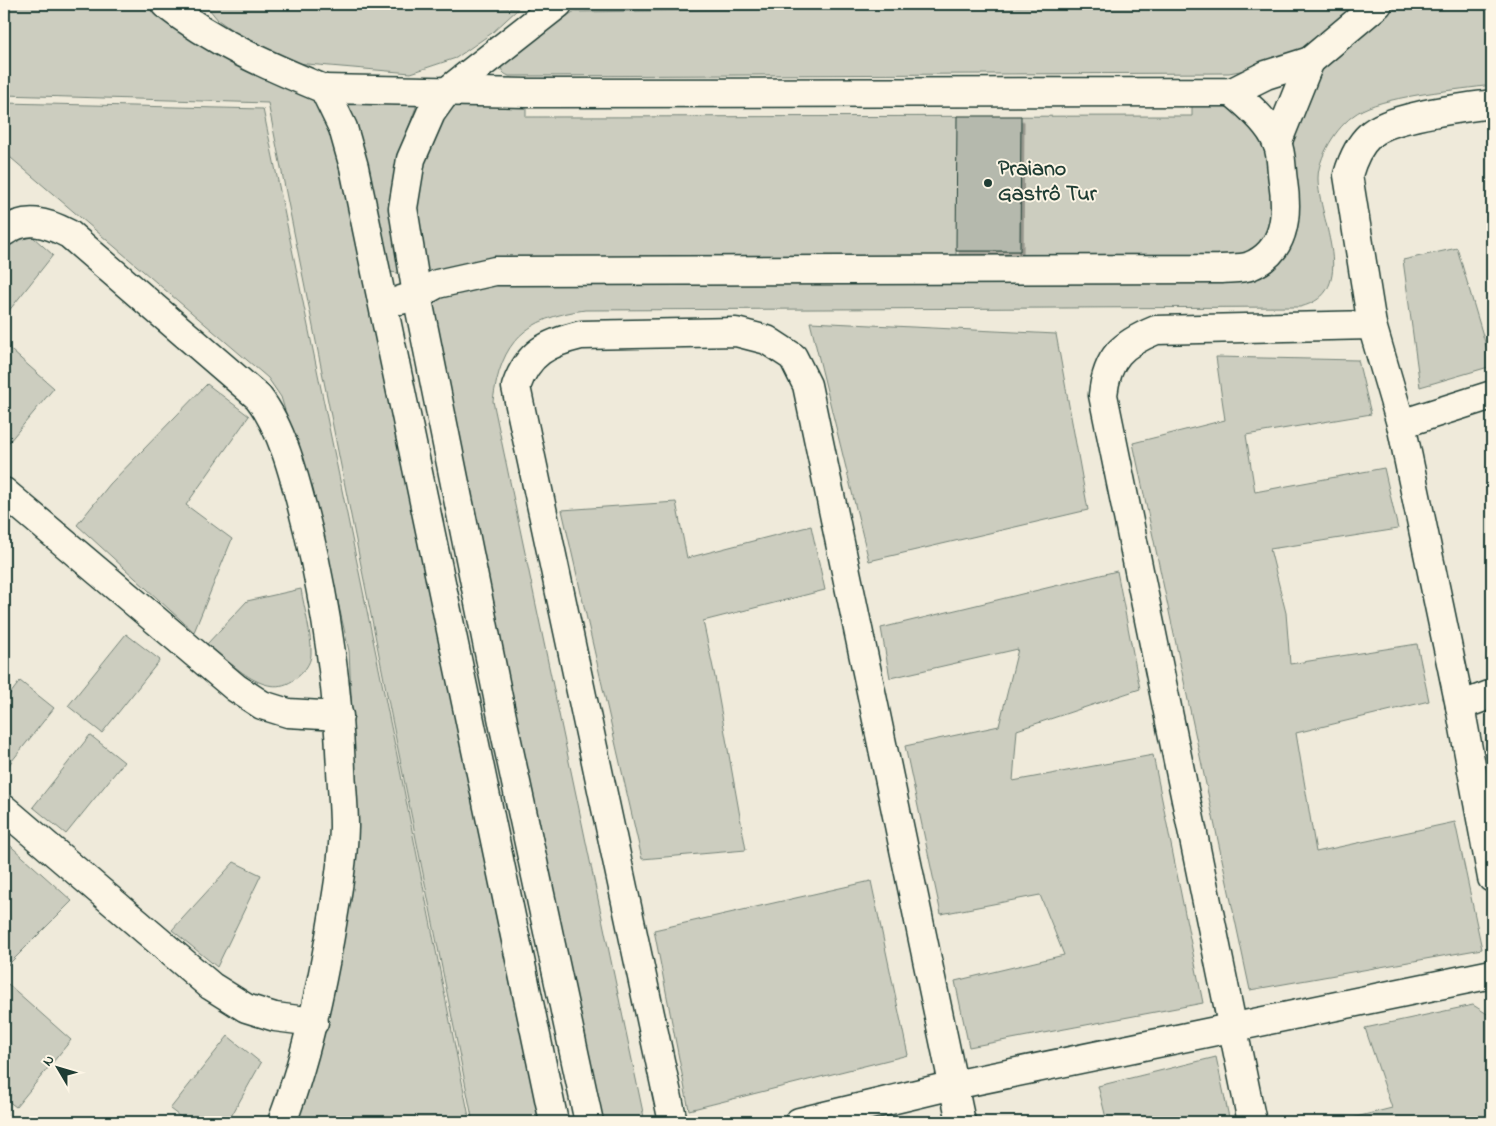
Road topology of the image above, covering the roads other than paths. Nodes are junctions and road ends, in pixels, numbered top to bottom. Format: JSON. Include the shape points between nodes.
{"nodes":[{"id":1,"x":165,"y":4,"type":"edge"},
{"id":2,"x":558,"y":4,"type":"edge"},
{"id":3,"x":1378,"y":4,"type":"edge"},
{"id":4,"x":1310,"y":61,"type":"junction"},
{"id":5,"x":324,"y":90,"type":"junction"},
{"id":6,"x":446,"y":92,"type":"junction"},
{"id":7,"x":1232,"y":92,"type":"junction"},
{"id":8,"x":1492,"y":104,"type":"edge"},
{"id":9,"x":1277,"y":143,"type":"junction"},
{"id":10,"x":4,"y":232,"type":"edge"},
{"id":11,"x":417,"y":295,"type":"junction"},
{"id":12,"x":383,"y":305,"type":"junction"},
{"id":13,"x":1372,"y":325,"type":"junction"},
{"id":14,"x":1492,"y":395,"type":"edge"},
{"id":15,"x":1401,"y":424,"type":"junction"},
{"id":16,"x":4,"y":492,"type":"edge"},
{"id":17,"x":1492,"y":694,"type":"edge"},
{"id":18,"x":1460,"y":706,"type":"junction"},
{"id":19,"x":339,"y":716,"type":"junction"},
{"id":20,"x":4,"y":809,"type":"edge"},
{"id":21,"x":1492,"y":878,"type":"edge"},
{"id":22,"x":1492,"y":974,"type":"edge"},
{"id":23,"x":314,"y":1022,"type":"junction"},
{"id":24,"x":1233,"y":1028,"type":"junction"},
{"id":25,"x":954,"y":1085,"type":"junction"},
{"id":26,"x":282,"y":1122,"type":"edge"},
{"id":27,"x":554,"y":1122,"type":"edge"},
{"id":28,"x":589,"y":1122,"type":"edge"},
{"id":29,"x":673,"y":1122,"type":"edge"},
{"id":30,"x":799,"y":1122,"type":"edge"},
{"id":31,"x":962,"y":1122,"type":"edge"},
{"id":32,"x":1252,"y":1122,"type":"edge"}],
"edges":[{"from":1,"to":5,"type":"street","via":[[257,62]]},
{"from":2,"to":6,"type":"street"},
{"from":3,"to":4,"type":"street"},
{"from":4,"to":7,"type":"street","via":[[1266,75]]},
{"from":4,"to":9,"type":"street"},
{"from":5,"to":6,"type":"street"},
{"from":5,"to":12,"type":"street","via":[[343,128],[354,167]]},
{"from":6,"to":7,"type":"street"},
{"from":6,"to":11,"type":"street","via":[[430,113],[410,159],[403,208]]},
{"from":7,"to":9,"type":"street","via":[[1258,116]]},
{"from":8,"to":13,"type":"street","via":[[1393,122],[1370,134],[1353,158],[1348,175]]},
{"from":9,"to":11,"type":"street","via":[[1286,216],[1281,238],[1267,256],[1249,266],[1220,269],[495,271],[437,284]]},
{"from":10,"to":19,"type":"street","via":[[12,226],[33,221],[50,224],[69,234],[244,383],[268,409],[280,434],[321,586]]},
{"from":11,"to":12,"type":"street"},
{"from":11,"to":28,"type":"street","via":[[504,727]]},
{"from":12,"to":27,"type":"street"},
{"from":13,"to":15,"type":"street"},
{"from":13,"to":24,"type":"street","via":[[1156,330],[1133,340],[1114,357],[1105,376],[1103,395]]},
{"from":14,"to":15,"type":"street"},
{"from":15,"to":18,"type":"street"},
{"from":16,"to":19,"type":"street","via":[[236,688],[262,705],[288,713]]},
{"from":17,"to":18,"type":"street"},
{"from":18,"to":21,"type":"street"},
{"from":19,"to":23,"type":"street","via":[[344,827],[336,903]]},
{"from":20,"to":23,"type":"street","via":[[211,986],[246,1008],[275,1017]]},
{"from":22,"to":24,"type":"street"},
{"from":23,"to":26,"type":"street"},
{"from":24,"to":25,"type":"street"},
{"from":24,"to":32,"type":"street"},
{"from":25,"to":29,"type":"street","via":[[807,384],[793,357],[767,340],[736,332],[581,335],[556,341],[540,350],[522,369],[516,386]]},
{"from":25,"to":30,"type":"street"},
{"from":25,"to":31,"type":"street"}]}
